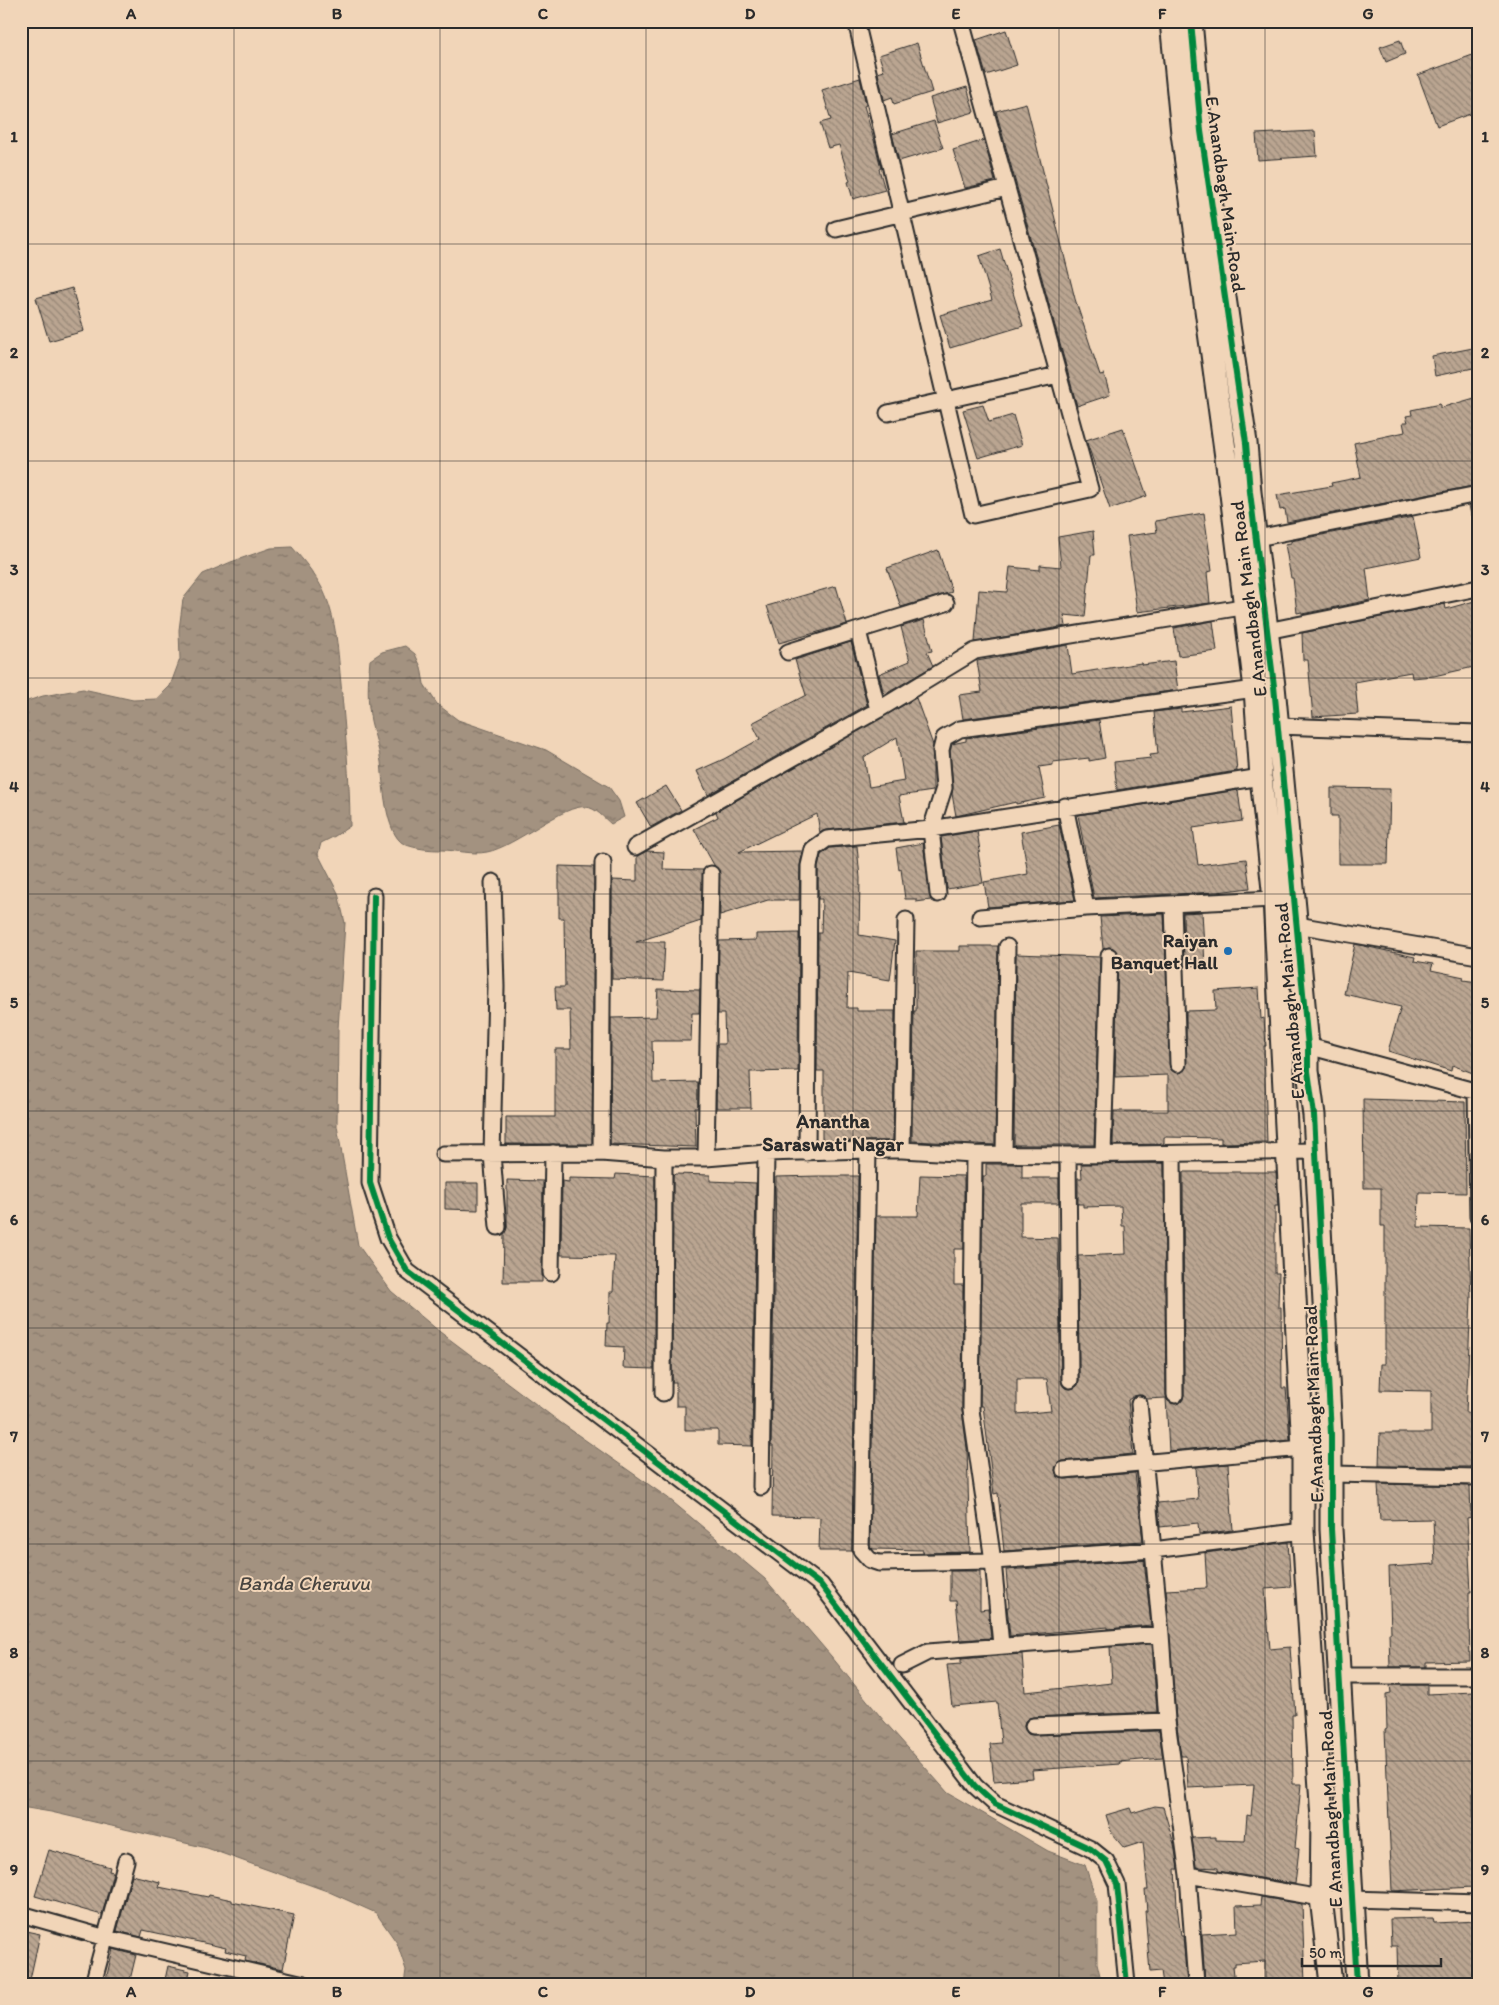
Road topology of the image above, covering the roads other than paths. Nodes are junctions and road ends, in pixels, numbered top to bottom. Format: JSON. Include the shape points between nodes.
{"nodes":[{"id":1,"x":856,"y":21,"type":"edge"},
{"id":2,"x":961,"y":21,"type":"edge"},
{"id":3,"x":1171,"y":21,"type":"edge"},
{"id":4,"x":1191,"y":21,"type":"edge"},
{"id":5,"x":1007,"y":188,"type":"junction"},
{"id":6,"x":901,"y":213,"type":"junction"},
{"id":7,"x":836,"y":229,"type":"dead end"},
{"id":8,"x":1058,"y":375,"type":"junction"},
{"id":9,"x":945,"y":401,"type":"junction"},
{"id":10,"x":888,"y":413,"type":"dead end"},
{"id":11,"x":1478,"y":494,"type":"edge"},
{"id":12,"x":1257,"y":538,"type":"junction"},
{"id":13,"x":1478,"y":588,"type":"edge"},
{"id":14,"x":946,"y":604,"type":"dead end"},
{"id":15,"x":1254,"y":605,"type":"junction"},
{"id":16,"x":858,"y":631,"type":"junction"},
{"id":17,"x":1267,"y":631,"type":"junction"},
{"id":18,"x":788,"y":652,"type":"dead end"},
{"id":19,"x":1255,"y":689,"type":"junction"},
{"id":20,"x":878,"y":710,"type":"junction"},
{"id":21,"x":1277,"y":726,"type":"junction"},
{"id":22,"x":1478,"y":733,"type":"edge"},
{"id":23,"x":1261,"y":777,"type":"junction"},
{"id":24,"x":1065,"y":806,"type":"junction"},
{"id":25,"x":931,"y":829,"type":"junction"},
{"id":26,"x":635,"y":847,"type":"dead end"},
{"id":27,"x":603,"y":862,"type":"dead end"},
{"id":28,"x":711,"y":874,"type":"dead end"},
{"id":29,"x":493,"y":882,"type":"dead end"},
{"id":30,"x":938,"y":894,"type":"dead end"},
{"id":31,"x":374,"y":896,"type":"dead end"},
{"id":32,"x":1274,"y":898,"type":"junction"},
{"id":33,"x":1173,"y":904,"type":"junction"},
{"id":34,"x":1086,"y":908,"type":"junction"},
{"id":35,"x":980,"y":917,"type":"dead end"},
{"id":36,"x":906,"y":920,"type":"dead end"},
{"id":37,"x":1297,"y":925,"type":"junction"},
{"id":38,"x":1275,"y":926,"type":"junction"},
{"id":39,"x":1007,"y":947,"type":"dead end"},
{"id":40,"x":1109,"y":956,"type":"dead end"},
{"id":41,"x":1478,"y":956,"type":"edge"},
{"id":42,"x":1308,"y":1046,"type":"junction"},
{"id":43,"x":1178,"y":1064,"type":"dead end"},
{"id":44,"x":1477,"y":1091,"type":"edge"},
{"id":45,"x":868,"y":1150,"type":"junction"},
{"id":46,"x":902,"y":1150,"type":"junction"},
{"id":47,"x":1317,"y":1151,"type":"junction"},
{"id":48,"x":1287,"y":1152,"type":"junction"},
{"id":49,"x":601,"y":1153,"type":"junction"},
{"id":50,"x":766,"y":1153,"type":"junction"},
{"id":51,"x":807,"y":1153,"type":"junction"},
{"id":52,"x":443,"y":1154,"type":"dead end"},
{"id":53,"x":492,"y":1154,"type":"junction"},
{"id":54,"x":553,"y":1154,"type":"junction"},
{"id":55,"x":974,"y":1154,"type":"junction"},
{"id":56,"x":1004,"y":1154,"type":"junction"},
{"id":57,"x":1173,"y":1154,"type":"junction"},
{"id":58,"x":1068,"y":1155,"type":"junction"},
{"id":59,"x":1103,"y":1155,"type":"junction"},
{"id":60,"x":664,"y":1158,"type":"junction"},
{"id":61,"x":706,"y":1158,"type":"junction"},
{"id":62,"x":1478,"y":1218,"type":"edge"},
{"id":63,"x":498,"y":1227,"type":"dead end"},
{"id":64,"x":551,"y":1273,"type":"dead end"},
{"id":65,"x":1070,"y":1380,"type":"dead end"},
{"id":66,"x":663,"y":1393,"type":"dead end"},
{"id":67,"x":1174,"y":1394,"type":"dead end"},
{"id":68,"x":1139,"y":1404,"type":"dead end"},
{"id":69,"x":1303,"y":1448,"type":"junction"},
{"id":70,"x":1145,"y":1461,"type":"junction"},
{"id":71,"x":1064,"y":1470,"type":"dead end"},
{"id":72,"x":1332,"y":1474,"type":"junction"},
{"id":73,"x":1478,"y":1477,"type":"edge"},
{"id":74,"x":761,"y":1487,"type":"dead end"},
{"id":75,"x":1303,"y":1531,"type":"junction"},
{"id":76,"x":1153,"y":1550,"type":"junction"},
{"id":77,"x":992,"y":1562,"type":"junction"},
{"id":78,"x":1161,"y":1634,"type":"junction"},
{"id":79,"x":1001,"y":1645,"type":"junction"},
{"id":80,"x":902,"y":1665,"type":"dead end"},
{"id":81,"x":1338,"y":1676,"type":"junction"},
{"id":82,"x":1478,"y":1676,"type":"edge"},
{"id":83,"x":1167,"y":1721,"type":"junction"},
{"id":84,"x":1033,"y":1726,"type":"dead end"},
{"id":85,"x":126,"y":1861,"type":"dead end"},
{"id":86,"x":1188,"y":1875,"type":"junction"},
{"id":87,"x":1350,"y":1897,"type":"junction"},
{"id":88,"x":1322,"y":1898,"type":"junction"},
{"id":89,"x":1478,"y":1903,"type":"edge"},
{"id":90,"x":21,"y":1914,"type":"edge"},
{"id":91,"x":106,"y":1938,"type":"junction"},
{"id":92,"x":93,"y":1984,"type":"edge"},
{"id":93,"x":304,"y":1984,"type":"edge"},
{"id":94,"x":1127,"y":1984,"type":"edge"},
{"id":95,"x":1196,"y":1984,"type":"edge"},
{"id":96,"x":1331,"y":1984,"type":"edge"},
{"id":97,"x":1357,"y":1984,"type":"edge"}],
"edges":[{"from":1,"to":6,"type":"street"},
{"from":2,"to":5,"type":"street"},
{"from":3,"to":15,"type":"street","name":"E Anandbagh Main Road","via":[[1182,133]]},
{"from":4,"to":12,"type":"street","name":"E Anandbagh Main Road","via":[[1201,131]]},
{"from":5,"to":6,"type":"street"},
{"from":5,"to":8,"type":"street"},
{"from":6,"to":7,"type":"street"},
{"from":6,"to":9,"type":"street"},
{"from":8,"to":9,"type":"street"},
{"from":8,"to":9,"type":"street","via":[[1090,489],[973,515]]},
{"from":9,"to":10,"type":"street"},
{"from":11,"to":12,"type":"street"},
{"from":12,"to":15,"type":"street","name":"E Anandbagh Main Road"},
{"from":13,"to":17,"type":"street"},
{"from":14,"to":16,"type":"street"},
{"from":15,"to":17,"type":"street","name":"E Anandbagh Main Road"},
{"from":15,"to":19,"type":"street","name":"E Anandbagh Main Road"},
{"from":15,"to":20,"type":"street","via":[[975,651]]},
{"from":16,"to":18,"type":"street"},
{"from":16,"to":20,"type":"street"},
{"from":17,"to":21,"type":"street","name":"E Anandbagh Main Road"},
{"from":19,"to":23,"type":"street","name":"E Anandbagh Main Road"},
{"from":19,"to":25,"type":"street","via":[[960,729],[944,738],[941,750],[944,788]]},
{"from":20,"to":26,"type":"street"},
{"from":21,"to":22,"type":"street"},
{"from":21,"to":37,"type":"street","name":"E Anandbagh Main Road"},
{"from":23,"to":24,"type":"street"},
{"from":23,"to":32,"type":"street","name":"E Anandbagh Main Road"},
{"from":24,"to":25,"type":"street"},
{"from":24,"to":34,"type":"street"},
{"from":25,"to":30,"type":"street"},
{"from":25,"to":51,"type":"street","via":[[827,838],[813,848],[809,866]]},
{"from":27,"to":49,"type":"street"},
{"from":28,"to":61,"type":"street"},
{"from":29,"to":53,"type":"street","via":[[496,986]]},
{"from":31,"to":94,"type":"street","via":[[370,1183],[388,1238],[407,1271],[821,1585],[975,1786],[995,1804],[1091,1849],[1106,1861],[1117,1884]]},
{"from":32,"to":33,"type":"street"},
{"from":32,"to":38,"type":"street","name":"E Anandbagh Main Road"},
{"from":33,"to":34,"type":"street"},
{"from":33,"to":43,"type":"street"},
{"from":34,"to":35,"type":"street"},
{"from":36,"to":46,"type":"street"},
{"from":37,"to":38,"type":"street"},
{"from":37,"to":41,"type":"street"},
{"from":37,"to":42,"type":"street","name":"E Anandbagh Main Road"},
{"from":38,"to":48,"type":"street","name":"E Anandbagh Main Road"},
{"from":39,"to":56,"type":"street"},
{"from":40,"to":59,"type":"street"},
{"from":42,"to":44,"type":"street"},
{"from":42,"to":47,"type":"street","name":"E Anandbagh Main Road"},
{"from":44,"to":62,"type":"street"},
{"from":45,"to":46,"type":"street"},
{"from":45,"to":51,"type":"street"},
{"from":45,"to":77,"type":"street","via":[[861,1550],[870,1560],[879,1563]]},
{"from":46,"to":55,"type":"street"},
{"from":47,"to":48,"type":"street"},
{"from":47,"to":72,"type":"street","name":"E Anandbagh Main Road"},
{"from":48,"to":57,"type":"street"},
{"from":48,"to":69,"type":"street","name":"E Anandbagh Main Road"},
{"from":49,"to":54,"type":"street"},
{"from":49,"to":60,"type":"street"},
{"from":50,"to":51,"type":"street"},
{"from":50,"to":61,"type":"street"},
{"from":50,"to":74,"type":"street"},
{"from":52,"to":53,"type":"street"},
{"from":53,"to":54,"type":"street"},
{"from":53,"to":63,"type":"street"},
{"from":54,"to":64,"type":"street"},
{"from":55,"to":56,"type":"street"},
{"from":55,"to":77,"type":"street","via":[[972,1410]]},
{"from":56,"to":58,"type":"street"},
{"from":57,"to":59,"type":"street"},
{"from":57,"to":67,"type":"street"},
{"from":58,"to":59,"type":"street"},
{"from":58,"to":65,"type":"street"},
{"from":60,"to":61,"type":"street"},
{"from":60,"to":66,"type":"street"},
{"from":68,"to":70,"type":"street"},
{"from":69,"to":70,"type":"street"},
{"from":69,"to":75,"type":"street","name":"E Anandbagh Main Road"},
{"from":70,"to":71,"type":"street"},
{"from":70,"to":76,"type":"street"},
{"from":72,"to":73,"type":"street"},
{"from":72,"to":81,"type":"street","name":"E Anandbagh Main Road","via":[[1330,1529]]},
{"from":75,"to":76,"type":"street"},
{"from":75,"to":88,"type":"street","name":"E Anandbagh Main Road","via":[[1322,1819]]},
{"from":76,"to":77,"type":"street"},
{"from":76,"to":78,"type":"street"},
{"from":77,"to":79,"type":"street"},
{"from":78,"to":79,"type":"street"},
{"from":78,"to":83,"type":"street"},
{"from":79,"to":80,"type":"street","via":[[928,1652]]},
{"from":81,"to":82,"type":"street"},
{"from":81,"to":87,"type":"street","name":"E Anandbagh Main Road"},
{"from":83,"to":84,"type":"street"},
{"from":83,"to":86,"type":"street"},
{"from":85,"to":91,"type":"street"},
{"from":86,"to":88,"type":"street"},
{"from":86,"to":95,"type":"street"},
{"from":87,"to":88,"type":"street"},
{"from":87,"to":89,"type":"street"},
{"from":87,"to":97,"type":"street","name":"E Anandbagh Main Road"},
{"from":88,"to":96,"type":"street","name":"E Anandbagh Main Road"},
{"from":90,"to":91,"type":"street"},
{"from":91,"to":92,"type":"street"},
{"from":91,"to":93,"type":"street"}]}
